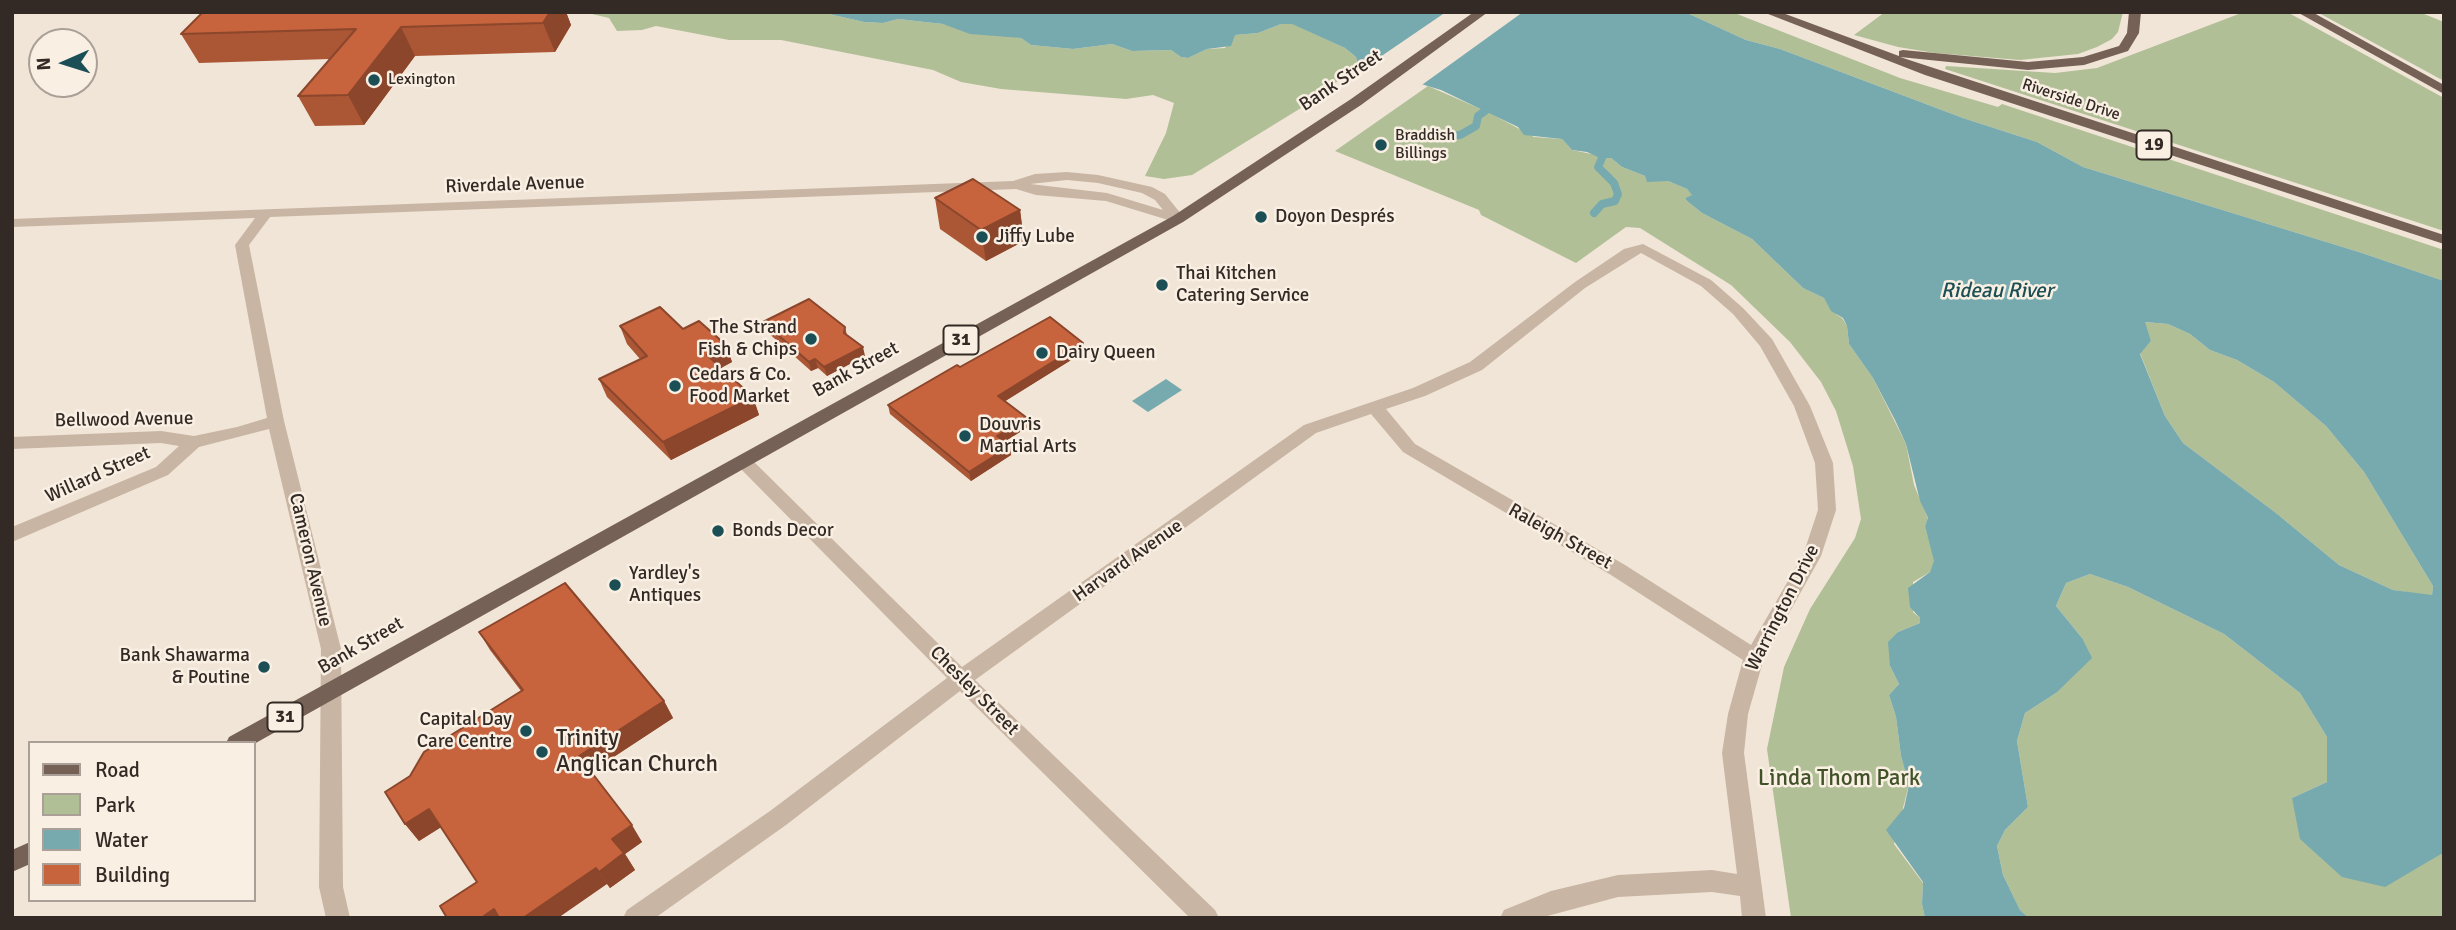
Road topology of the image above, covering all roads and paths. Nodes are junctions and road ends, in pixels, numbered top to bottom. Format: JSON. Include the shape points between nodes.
{"nodes":[{"id":1,"x":1482,"y":12,"type":"edge"},
{"id":2,"x":1769,"y":12,"type":"edge"},
{"id":3,"x":2135,"y":12,"type":"edge"},
{"id":4,"x":2303,"y":12,"type":"edge"},
{"id":5,"x":1864,"y":49,"type":"junction"},
{"id":6,"x":2444,"y":90,"type":"edge"},
{"id":7,"x":265,"y":214,"type":"junction"},
{"id":8,"x":1178,"y":219,"type":"junction"},
{"id":9,"x":12,"y":223,"type":"edge"},
{"id":10,"x":2444,"y":240,"type":"edge"},
{"id":11,"x":1643,"y":248,"type":"joint"},
{"id":12,"x":1375,"y":408,"type":"junction"},
{"id":13,"x":276,"y":421,"type":"junction"},
{"id":14,"x":194,"y":442,"type":"junction"},
{"id":15,"x":12,"y":443,"type":"edge"},
{"id":16,"x":743,"y":461,"type":"junction"},
{"id":17,"x":12,"y":535,"type":"edge"},
{"id":18,"x":1754,"y":657,"type":"junction"},
{"id":19,"x":961,"y":679,"type":"junction"},
{"id":20,"x":333,"y":690,"type":"junction"},
{"id":21,"x":240,"y":741,"type":"edge"},
{"id":22,"x":28,"y":853,"type":"edge"},
{"id":23,"x":12,"y":862,"type":"edge"},
{"id":24,"x":1752,"y":887,"type":"junction"},
{"id":25,"x":338,"y":918,"type":"edge"},
{"id":26,"x":635,"y":918,"type":"edge"},
{"id":27,"x":1207,"y":918,"type":"edge"},
{"id":28,"x":1512,"y":918,"type":"edge"},
{"id":29,"x":1754,"y":918,"type":"edge"}],
"edges":[{"from":1,"to":8,"type":"main road","name":"Bank Street","number":"31"},
{"from":2,"to":5,"type":"main road","name":"Riverside Drive","number":"19"},
{"from":3,"to":5,"type":"main road","via":[[2133,33],[2124,48],[2084,61],[2003,65]]},
{"from":4,"to":6,"type":"main road"},
{"from":5,"to":10,"type":"main road","name":"Riverside Drive","number":"19"},
{"from":7,"to":8,"type":"street","name":"Riverdale Avenue","via":[[1018,185],[1107,197]]},
{"from":7,"to":9,"type":"street","name":"Riverdale Avenue"},
{"from":7,"to":13,"type":"street","name":"Cameron Avenue","via":[[242,245]]},
{"from":8,"to":16,"type":"main road","name":"Bank Street","number":"31"},
{"from":11,"to":12,"type":"street","name":"Harvard Avenue","via":[[1629,251],[1580,285],[1476,366]]},
{"from":11,"to":18,"type":"street","name":"Warrington Drive","via":[[1706,284],[1766,343],[1802,406],[1824,464],[1827,510],[1812,555]]},
{"from":12,"to":18,"type":"street","name":"Raleigh Street","via":[[1409,448],[1618,570]]},
{"from":12,"to":19,"type":"street","name":"Harvard Avenue","via":[[1310,429]]},
{"from":13,"to":14,"type":"street","name":"Bellwood Avenue"},
{"from":13,"to":20,"type":"street","name":"Cameron Avenue","via":[[331,649]]},
{"from":14,"to":15,"type":"street","name":"Bellwood Avenue","via":[[161,437]]},
{"from":14,"to":17,"type":"street","name":"Willard Street","via":[[162,471]]},
{"from":16,"to":19,"type":"street","name":"Chesley Street"},
{"from":16,"to":20,"type":"main road","name":"Bank Street","number":"31"},
{"from":18,"to":24,"type":"street","name":"Warrington Drive","via":[[1738,713],[1734,753]]},
{"from":19,"to":26,"type":"street","name":"Harvard Avenue","via":[[778,818]]},
{"from":19,"to":27,"type":"street","name":"Chesley Street"},
{"from":20,"to":21,"type":"main road","name":"Bank Street","number":"31"},
{"from":20,"to":25,"type":"street","name":"Cameron Avenue","via":[[331,887]]},
{"from":22,"to":23,"type":"main road"},
{"from":24,"to":28,"type":"street","via":[[1713,881],[1618,886],[1550,902]]},
{"from":24,"to":29,"type":"street","name":"Warrington Drive"}]}
